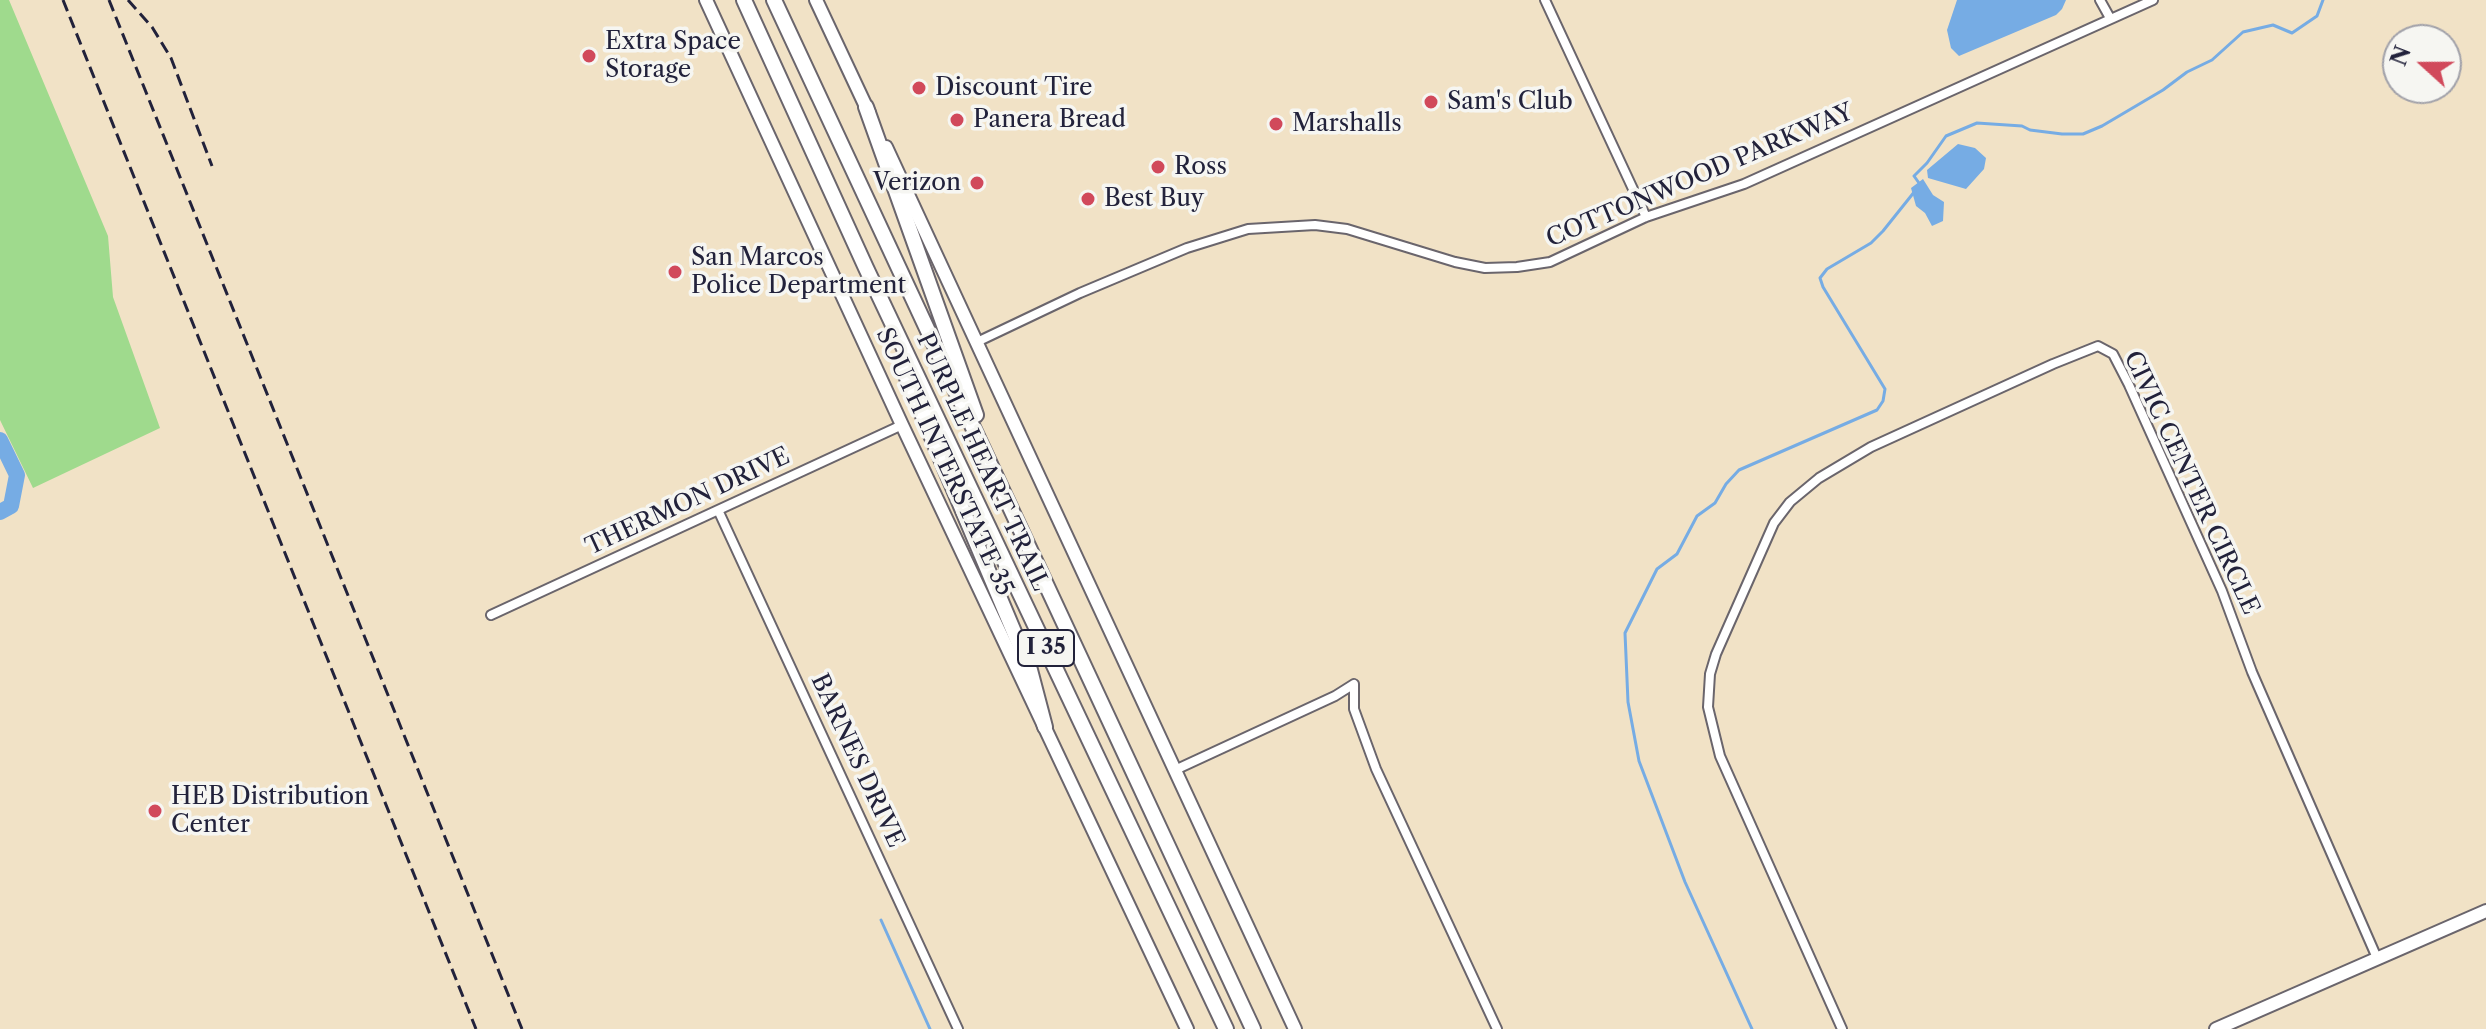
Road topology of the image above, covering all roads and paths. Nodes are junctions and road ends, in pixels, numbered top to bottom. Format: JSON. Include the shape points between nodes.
{"nodes":[{"id":1,"x":706,"y":0,"type":"edge"},
{"id":2,"x":744,"y":0,"type":"edge"},
{"id":3,"x":774,"y":0,"type":"edge"},
{"id":4,"x":816,"y":0,"type":"edge"},
{"id":5,"x":1545,"y":0,"type":"edge"},
{"id":6,"x":2100,"y":0,"type":"edge"},
{"id":7,"x":2153,"y":0,"type":"edge"},
{"id":8,"x":2110,"y":18,"type":"junction"},
{"id":9,"x":866,"y":107,"type":"junction"},
{"id":10,"x":1646,"y":217,"type":"junction"},
{"id":11,"x":866,"y":268,"type":"junction"},
{"id":12,"x":977,"y":342,"type":"junction"},
{"id":13,"x":902,"y":425,"type":"junction"},
{"id":14,"x":1006,"y":499,"type":"junction"},
{"id":15,"x":718,"y":510,"type":"junction"},
{"id":16,"x":491,"y":615,"type":"dead end"},
{"id":17,"x":1045,"y":727,"type":"junction"},
{"id":18,"x":1175,"y":770,"type":"junction"},
{"id":19,"x":2486,"y":911,"type":"edge"},
{"id":20,"x":2377,"y":958,"type":"junction"},
{"id":21,"x":958,"y":1029,"type":"edge"},
{"id":22,"x":1187,"y":1029,"type":"edge"},
{"id":23,"x":1226,"y":1029,"type":"edge"},
{"id":24,"x":1253,"y":1029,"type":"edge"},
{"id":25,"x":1295,"y":1029,"type":"edge"},
{"id":26,"x":1497,"y":1029,"type":"edge"},
{"id":27,"x":1842,"y":1029,"type":"edge"},
{"id":28,"x":2216,"y":1029,"type":"edge"}],
"edges":[{"from":1,"to":13,"type":"main road","name":"SOUTH INTERSTATE 35"},
{"from":2,"to":11,"type":"highway","name":"PURPLE HEART TRAIL","number":"I 35"},
{"from":3,"to":14,"type":"highway","name":"PURPLE HEART TRAIL","number":"I 35"},
{"from":4,"to":9,"type":"main road"},
{"from":5,"to":10,"type":"street"},
{"from":6,"to":8,"type":"street"},
{"from":7,"to":8,"type":"street","name":"COTTONWOOD PARKWAY"},
{"from":8,"to":10,"type":"street","name":"COTTONWOOD PARKWAY","via":[[1744,184]]},
{"from":9,"to":12,"type":"main road"},
{"from":9,"to":14,"type":"highway"},
{"from":10,"to":12,"type":"street","name":"COTTONWOOD PARKWAY","via":[[1550,262],[1485,268],[1347,229],[1248,229],[1187,248]]},
{"from":11,"to":17,"type":"highway","via":[[879,311],[1030,670]]},
{"from":11,"to":23,"type":"highway","name":"PURPLE HEART TRAIL","number":"I 35"},
{"from":12,"to":18,"type":"main road"},
{"from":13,"to":15,"type":"street","name":"THERMON DRIVE"},
{"from":13,"to":17,"type":"main road","name":"SOUTH INTERSTATE 35"},
{"from":14,"to":24,"type":"highway","name":"PURPLE HEART TRAIL","number":"I 35"},
{"from":15,"to":16,"type":"street","name":"THERMON DRIVE"},
{"from":15,"to":21,"type":"street","name":"BARNES DRIVE"},
{"from":17,"to":22,"type":"main road","name":"SOUTH INTERSTATE 35"},
{"from":18,"to":25,"type":"main road"},
{"from":18,"to":26,"type":"street","via":[[1354,684],[1354,709],[1376,769]]},
{"from":19,"to":20,"type":"main road"},
{"from":20,"to":27,"type":"street","name":"CIVIC CENTER CIRCLE","via":[[2129,385],[2113,354],[2098,346],[1871,447],[1819,478],[1774,523],[1716,654],[1708,707],[1720,756]]},
{"from":20,"to":28,"type":"main road"}]}
